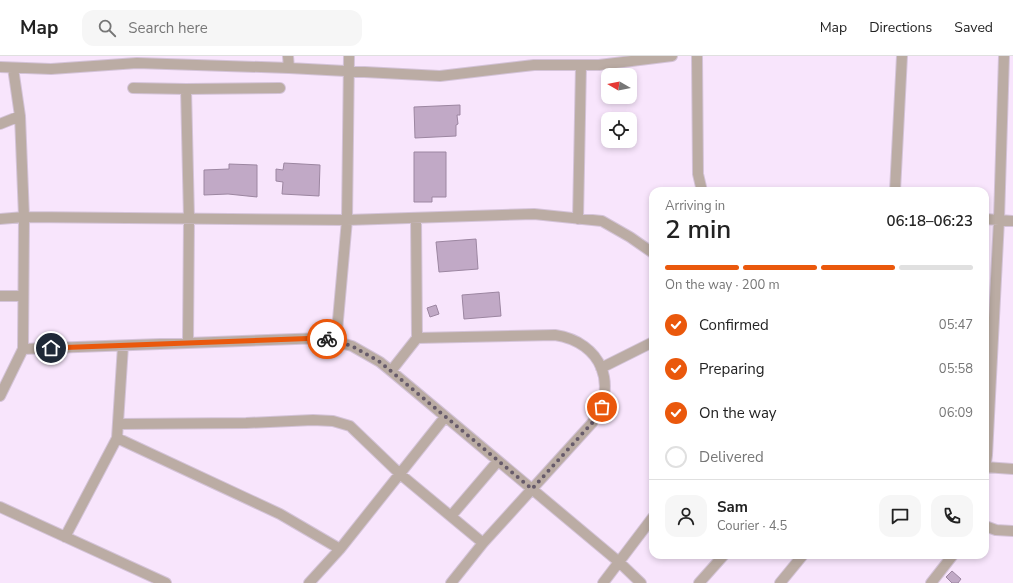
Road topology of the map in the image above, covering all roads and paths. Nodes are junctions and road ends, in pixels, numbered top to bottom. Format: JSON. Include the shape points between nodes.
{"nodes":[{"id":1,"x":288,"y":56,"type":"edge"},
{"id":2,"x":349,"y":56,"type":"edge"},
{"id":3,"x":672,"y":56,"type":"edge"},
{"id":4,"x":697,"y":56,"type":"edge"},
{"id":5,"x":902,"y":56,"type":"edge"},
{"id":6,"x":1004,"y":56,"type":"edge"},
{"id":7,"x":137,"y":59,"type":"edge"},
{"id":8,"x":534,"y":60,"type":"edge"},
{"id":9,"x":581,"y":65,"type":"junction"},
{"id":10,"x":0,"y":67,"type":"edge"},
{"id":11,"x":12,"y":68,"type":"junction"},
{"id":12,"x":289,"y":68,"type":"junction"},
{"id":13,"x":349,"y":71,"type":"junction"},
{"id":14,"x":133,"y":88,"type":"dead end"},
{"id":15,"x":280,"y":88,"type":"dead end"},
{"id":16,"x":186,"y":89,"type":"junction"},
{"id":17,"x":20,"y":116,"type":"junction"},
{"id":18,"x":0,"y":124,"type":"edge"},
{"id":19,"x":701,"y":187,"type":"edge"},
{"id":20,"x":894,"y":187,"type":"edge"},
{"id":21,"x":24,"y":217,"type":"junction"},
{"id":22,"x":189,"y":218,"type":"junction"},
{"id":23,"x":416,"y":218,"type":"junction"},
{"id":24,"x":0,"y":219,"type":"edge"},
{"id":25,"x":578,"y":219,"type":"junction"},
{"id":26,"x":989,"y":219,"type":"edge"},
{"id":27,"x":347,"y":220,"type":"junction"},
{"id":28,"x":999,"y":220,"type":"junction"},
{"id":29,"x":1013,"y":221,"type":"edge"},
{"id":30,"x":649,"y":250,"type":"edge"},
{"id":31,"x":0,"y":296,"type":"edge"},
{"id":32,"x":23,"y":296,"type":"junction"},
{"id":33,"x":417,"y":338,"type":"junction"},
{"id":34,"x":336,"y":342,"type":"junction"},
{"id":35,"x":188,"y":343,"type":"junction"},
{"id":36,"x":649,"y":344,"type":"edge"},
{"id":37,"x":123,"y":346,"type":"junction"},
{"id":38,"x":23,"y":349,"type":"junction"},
{"id":39,"x":602,"y":368,"type":"junction"},
{"id":40,"x":391,"y":371,"type":"junction"},
{"id":41,"x":0,"y":396,"type":"edge"},
{"id":42,"x":989,"y":409,"type":"edge"},
{"id":43,"x":445,"y":417,"type":"junction"},
{"id":44,"x":118,"y":424,"type":"junction"},
{"id":45,"x":117,"y":438,"type":"junction"},
{"id":46,"x":498,"y":461,"type":"junction"},
{"id":47,"x":989,"y":468,"type":"edge"},
{"id":48,"x":1013,"y":469,"type":"edge"},
{"id":49,"x":400,"y":474,"type":"junction"},
{"id":50,"x":532,"y":489,"type":"junction"},
{"id":51,"x":0,"y":507,"type":"edge"},
{"id":52,"x":451,"y":516,"type":"junction"},
{"id":53,"x":649,"y":522,"type":"edge"},
{"id":54,"x":989,"y":527,"type":"edge"},
{"id":55,"x":1013,"y":531,"type":"edge"},
{"id":56,"x":65,"y":537,"type":"junction"},
{"id":57,"x":483,"y":543,"type":"junction"},
{"id":58,"x":340,"y":549,"type":"junction"},
{"id":59,"x":720,"y":559,"type":"edge"},
{"id":60,"x":800,"y":559,"type":"edge"},
{"id":61,"x":950,"y":559,"type":"edge"},
{"id":62,"x":619,"y":562,"type":"junction"},
{"id":63,"x":784,"y":581,"type":"edge"},
{"id":64,"x":166,"y":583,"type":"edge"},
{"id":65,"x":309,"y":583,"type":"edge"},
{"id":66,"x":451,"y":583,"type":"edge"},
{"id":67,"x":604,"y":583,"type":"edge"},
{"id":68,"x":641,"y":583,"type":"edge"},
{"id":69,"x":699,"y":583,"type":"edge"},
{"id":70,"x":931,"y":583,"type":"edge"}],
"edges":[{"from":1,"to":12,"type":"street"},
{"from":2,"to":13,"type":"street"},
{"from":3,"to":9,"type":"street"},
{"from":4,"to":19,"type":"street","via":[[698,174]]},
{"from":5,"to":20,"type":"street"},
{"from":6,"to":28,"type":"street"},
{"from":7,"to":11,"type":"street","via":[[50,69]]},
{"from":7,"to":12,"type":"street"},
{"from":8,"to":9,"type":"street"},
{"from":8,"to":13,"type":"street","via":[[440,76]]},
{"from":9,"to":25,"type":"street"},
{"from":10,"to":11,"type":"street"},
{"from":11,"to":17,"type":"street"},
{"from":12,"to":13,"type":"street"},
{"from":13,"to":27,"type":"street"},
{"from":14,"to":16,"type":"street"},
{"from":15,"to":16,"type":"street"},
{"from":16,"to":22,"type":"street"},
{"from":17,"to":18,"type":"street"},
{"from":17,"to":21,"type":"street"},
{"from":21,"to":22,"type":"street"},
{"from":21,"to":24,"type":"street"},
{"from":21,"to":32,"type":"street"},
{"from":22,"to":27,"type":"street"},
{"from":22,"to":35,"type":"street"},
{"from":23,"to":25,"type":"street","via":[[534,214]]},
{"from":23,"to":27,"type":"street"},
{"from":23,"to":33,"type":"street"},
{"from":25,"to":30,"type":"street","via":[[602,222]]},
{"from":26,"to":28,"type":"street"},
{"from":27,"to":34,"type":"street"},
{"from":28,"to":29,"type":"street"},
{"from":28,"to":42,"type":"street"},
{"from":31,"to":32,"type":"street"},
{"from":32,"to":38,"type":"street"},
{"from":33,"to":39,"type":"street","via":[[564,336],[587,347]]},
{"from":33,"to":40,"type":"street"},
{"from":34,"to":35,"type":"street","via":[[322,338]]},
{"from":34,"to":40,"type":"street","via":[[352,346]]},
{"from":35,"to":37,"type":"street"},
{"from":36,"to":39,"type":"street"},
{"from":37,"to":38,"type":"street"},
{"from":37,"to":44,"type":"street"},
{"from":38,"to":41,"type":"street"},
{"from":39,"to":50,"type":"street","via":[[605,392],[598,415]]},
{"from":40,"to":43,"type":"street"},
{"from":43,"to":46,"type":"street"},
{"from":43,"to":49,"type":"street"},
{"from":44,"to":45,"type":"street"},
{"from":44,"to":49,"type":"street","via":[[333,421],[350,426]]},
{"from":45,"to":56,"type":"street"},
{"from":45,"to":58,"type":"street","via":[[280,514]]},
{"from":46,"to":50,"type":"street"},
{"from":46,"to":52,"type":"street"},
{"from":47,"to":48,"type":"street"},
{"from":49,"to":52,"type":"street"},
{"from":49,"to":58,"type":"street"},
{"from":50,"to":57,"type":"street"},
{"from":50,"to":62,"type":"street"},
{"from":51,"to":56,"type":"street"},
{"from":52,"to":57,"type":"street"},
{"from":53,"to":62,"type":"street"},
{"from":54,"to":55,"type":"street"},
{"from":56,"to":64,"type":"street"},
{"from":57,"to":66,"type":"street"},
{"from":58,"to":65,"type":"street"},
{"from":59,"to":69,"type":"street"},
{"from":60,"to":63,"type":"street"},
{"from":61,"to":70,"type":"street"},
{"from":62,"to":67,"type":"street"},
{"from":62,"to":68,"type":"street"}]}
